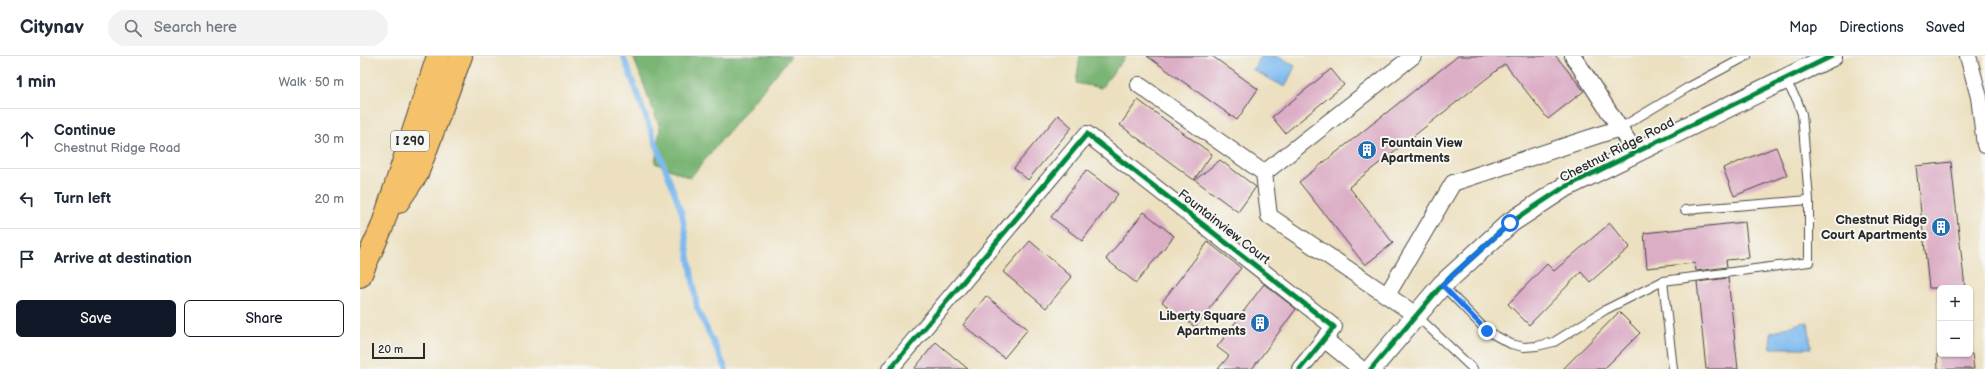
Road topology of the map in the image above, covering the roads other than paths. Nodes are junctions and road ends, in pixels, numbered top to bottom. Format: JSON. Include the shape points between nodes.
{"nodes":[{"id":1,"x":438,"y":56,"type":"edge"},
{"id":2,"x":461,"y":56,"type":"edge"},
{"id":3,"x":1413,"y":56,"type":"edge"},
{"id":4,"x":1573,"y":56,"type":"edge"},
{"id":5,"x":1747,"y":56,"type":"edge"},
{"id":6,"x":1832,"y":56,"type":"edge"},
{"id":7,"x":1968,"y":56,"type":"edge"},
{"id":8,"x":1784,"y":79,"type":"junction"},
{"id":9,"x":1139,"y":85,"type":"dead end"},
{"id":10,"x":1620,"y":128,"type":"junction"},
{"id":11,"x":1985,"y":145,"type":"edge"},
{"id":12,"x":1635,"y":152,"type":"junction"},
{"id":13,"x":1264,"y":173,"type":"junction"},
{"id":14,"x":1809,"y":200,"type":"junction"},
{"id":15,"x":1685,"y":210,"type":"dead end"},
{"id":16,"x":382,"y":227,"type":"junction"},
{"id":17,"x":360,"y":276,"type":"edge"},
{"id":18,"x":1663,"y":281,"type":"junction"},
{"id":19,"x":1442,"y":285,"type":"junction"},
{"id":20,"x":1387,"y":295,"type":"junction"},
{"id":21,"x":1416,"y":314,"type":"junction"},
{"id":22,"x":1324,"y":339,"type":"junction"},
{"id":23,"x":890,"y":369,"type":"edge"},
{"id":24,"x":1300,"y":369,"type":"edge"},
{"id":25,"x":1361,"y":369,"type":"edge"},
{"id":26,"x":1370,"y":369,"type":"edge"},
{"id":27,"x":1473,"y":369,"type":"edge"},
{"id":28,"x":1673,"y":369,"type":"edge"}],
"edges":[{"from":1,"to":16,"type":"highway","number":"I 290"},
{"from":2,"to":16,"type":"highway","via":[[417,174]]},
{"from":3,"to":13,"type":"street"},
{"from":4,"to":10,"type":"street"},
{"from":5,"to":10,"type":"lane"},
{"from":6,"to":8,"type":"street","name":"Chestnut Ridge Road"},
{"from":7,"to":11,"type":"street","via":[[1979,97]]},
{"from":8,"to":12,"type":"street","name":"Chestnut Ridge Road"},
{"from":8,"to":14,"type":"lane","via":[[1802,114]]},
{"from":9,"to":13,"type":"street"},
{"from":10,"to":12,"type":"street"},
{"from":10,"to":20,"type":"street","via":[[1453,183]]},
{"from":12,"to":19,"type":"street","name":"Chestnut Ridge Road","via":[[1563,188],[1510,223]]},
{"from":13,"to":20,"type":"street","via":[[1269,216]]},
{"from":14,"to":15,"type":"lane"},
{"from":14,"to":18,"type":"lane","via":[[1809,262]]},
{"from":16,"to":17,"type":"highway","number":"I 290"},
{"from":18,"to":19,"type":"lane","via":[[1605,310],[1554,342],[1524,347],[1511,344],[1487,331]]},
{"from":18,"to":28,"type":"lane"},
{"from":19,"to":21,"type":"street","name":"Chestnut Ridge Road"},
{"from":20,"to":21,"type":"street"},
{"from":21,"to":26,"type":"street","name":"Chestnut Ridge Road"},
{"from":21,"to":27,"type":"lane"},
{"from":22,"to":23,"type":"street","name":"Fountainview Court","via":[[1334,326],[1088,134]]},
{"from":22,"to":24,"type":"street"},
{"from":22,"to":25,"type":"street"}]}
